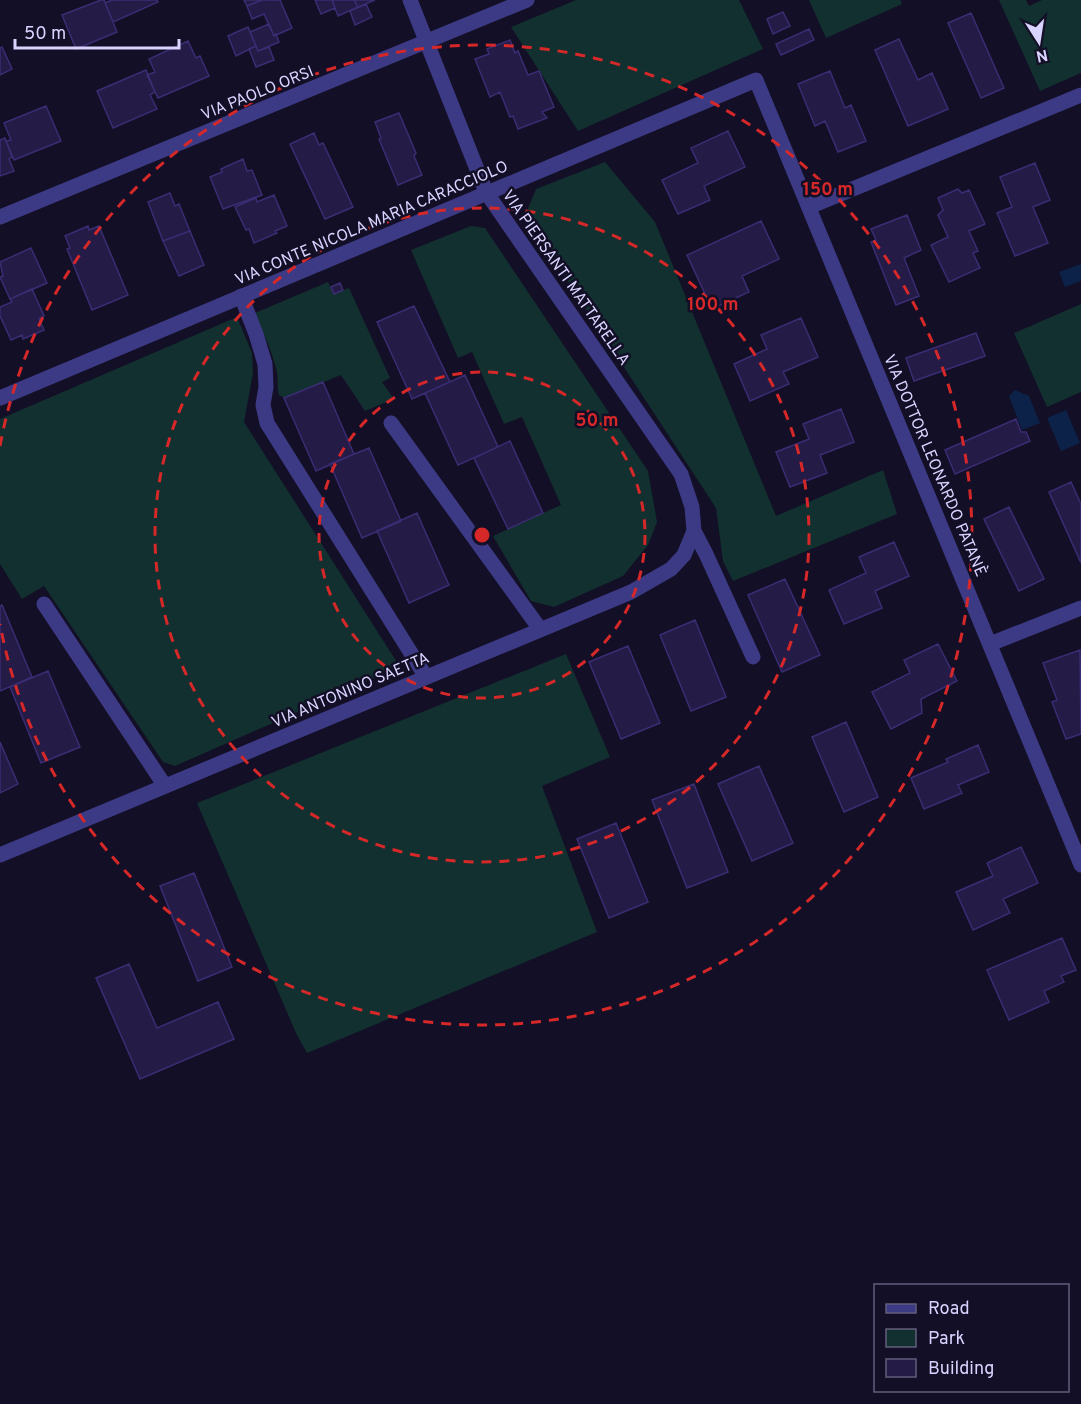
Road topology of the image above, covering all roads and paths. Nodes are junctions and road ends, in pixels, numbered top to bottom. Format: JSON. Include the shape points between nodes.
{"nodes":[{"id":1,"x":410,"y":0,"type":"edge"},
{"id":2,"x":527,"y":0,"type":"edge"},
{"id":3,"x":427,"y":41,"type":"junction"},
{"id":4,"x":756,"y":80,"type":"joint"},
{"id":5,"x":1081,"y":95,"type":"edge"},
{"id":6,"x":486,"y":192,"type":"junction"},
{"id":7,"x":809,"y":207,"type":"junction"},
{"id":8,"x":0,"y":217,"type":"edge"},
{"id":9,"x":241,"y":296,"type":"junction"},
{"id":10,"x":0,"y":398,"type":"edge"},
{"id":11,"x":391,"y":423,"type":"dead end"},
{"id":12,"x":694,"y":531,"type":"junction"},
{"id":13,"x":44,"y":604,"type":"dead end"},
{"id":14,"x":1081,"y":608,"type":"edge"},
{"id":15,"x":540,"y":629,"type":"junction"},
{"id":16,"x":990,"y":644,"type":"junction"},
{"id":17,"x":753,"y":657,"type":"dead end"},
{"id":18,"x":426,"y":677,"type":"junction"},
{"id":19,"x":165,"y":786,"type":"junction"},
{"id":20,"x":0,"y":855,"type":"edge"},
{"id":21,"x":1081,"y":865,"type":"edge"}],
"edges":[{"from":1,"to":3,"type":"street","name":"VIA PIERSANTI MATTARELLA"},
{"from":2,"to":3,"type":"street","name":"VIA PAOLO ORSI"},
{"from":3,"to":6,"type":"street","name":"VIA PIERSANTI MATTARELLA"},
{"from":3,"to":8,"type":"street","name":"VIA PAOLO ORSI"},
{"from":4,"to":6,"type":"street","name":"VIA CONTE NICOLA MARIA CARACCIOLO"},
{"from":4,"to":7,"type":"street","name":"VIA DOTTOR LEONARDO PATANÈ"},
{"from":5,"to":7,"type":"street"},
{"from":6,"to":9,"type":"street","name":"VIA CONTE NICOLA MARIA CARACCIOLO"},
{"from":6,"to":12,"type":"street","name":"VIA PIERSANTI MATTARELLA","via":[[681,474],[692,507]]},
{"from":7,"to":16,"type":"street","name":"VIA DOTTOR LEONARDO PATANÈ"},
{"from":9,"to":10,"type":"street","name":"VIA CONTE NICOLA MARIA CARACCIOLO"},
{"from":9,"to":18,"type":"street","via":[[265,364],[263,405],[267,423]]},
{"from":11,"to":15,"type":"street"},
{"from":12,"to":15,"type":"street","name":"VIA ANTONINO SAETTA","via":[[684,555],[671,569],[631,592]]},
{"from":12,"to":17,"type":"street"},
{"from":13,"to":19,"type":"street"},
{"from":14,"to":16,"type":"street"},
{"from":15,"to":18,"type":"street","name":"VIA ANTONINO SAETTA"},
{"from":16,"to":21,"type":"street","name":"VIA DOTTOR LEONARDO PATANÈ"},
{"from":18,"to":19,"type":"street","name":"VIA ANTONINO SAETTA"},
{"from":19,"to":20,"type":"street","name":"VIA ANTONINO SAETTA"}]}
